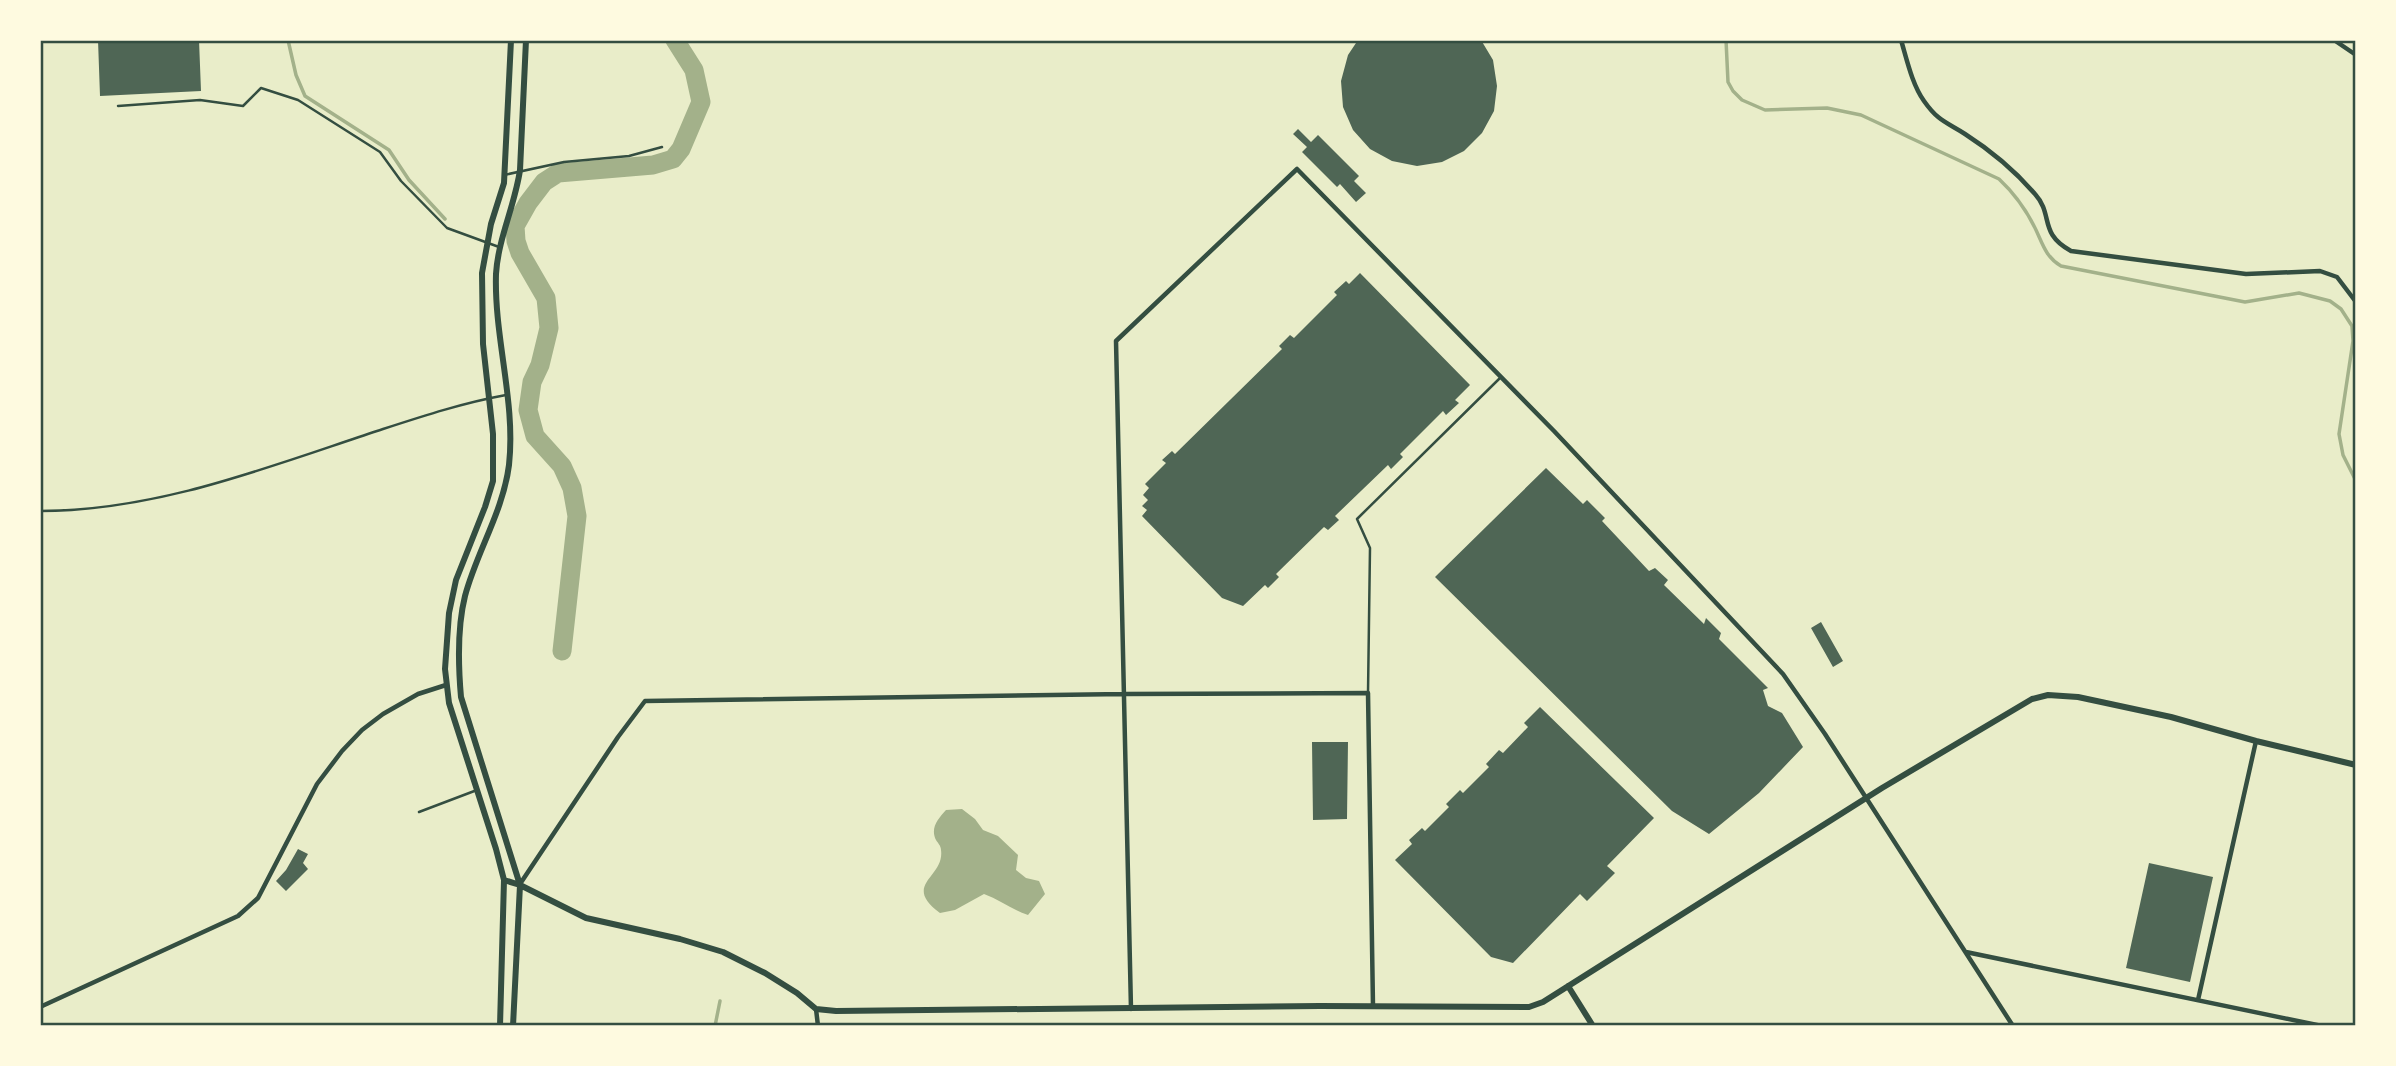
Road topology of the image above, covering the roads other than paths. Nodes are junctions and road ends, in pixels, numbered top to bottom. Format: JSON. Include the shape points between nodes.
{"nodes":[{"id":1,"x":511,"y":40,"type":"edge"},
{"id":2,"x":526,"y":40,"type":"edge"},
{"id":3,"x":1901,"y":40,"type":"edge"},
{"id":4,"x":2334,"y":40,"type":"edge"},
{"id":5,"x":2356,"y":55,"type":"edge"},
{"id":6,"x":118,"y":106,"type":"dead end"},
{"id":7,"x":662,"y":147,"type":"dead end"},
{"id":8,"x":520,"y":170,"type":"junction"},
{"id":9,"x":504,"y":175,"type":"junction"},
{"id":10,"x":487,"y":243,"type":"junction"},
{"id":11,"x":501,"y":248,"type":"junction"},
{"id":12,"x":2356,"y":302,"type":"edge"},
{"id":13,"x":1501,"y":376,"type":"junction"},
{"id":14,"x":506,"y":395,"type":"junction"},
{"id":15,"x":488,"y":398,"type":"junction"},
{"id":16,"x":2356,"y":405,"type":"edge"},
{"id":17,"x":2356,"y":425,"type":"edge"},
{"id":18,"x":40,"y":511,"type":"edge"},
{"id":19,"x":460,"y":682,"type":"junction"},
{"id":20,"x":446,"y":685,"type":"junction"},
{"id":21,"x":1368,"y":693,"type":"junction"},
{"id":22,"x":1124,"y":694,"type":"junction"},
{"id":23,"x":2256,"y":741,"type":"junction"},
{"id":24,"x":2356,"y":765,"type":"edge"},
{"id":25,"x":477,"y":790,"type":"junction"},
{"id":26,"x":1866,"y":798,"type":"junction"},
{"id":27,"x":419,"y":812,"type":"dead end"},
{"id":28,"x":504,"y":880,"type":"junction"},
{"id":29,"x":520,"y":884,"type":"junction"},
{"id":30,"x":1966,"y":952,"type":"junction"},
{"id":31,"x":1568,"y":986,"type":"junction"},
{"id":32,"x":2198,"y":1000,"type":"junction"},
{"id":33,"x":1373,"y":1006,"type":"junction"},
{"id":34,"x":40,"y":1007,"type":"edge"},
{"id":35,"x":816,"y":1009,"type":"junction"},
{"id":36,"x":1131,"y":1009,"type":"junction"},
{"id":37,"x":500,"y":1026,"type":"edge"},
{"id":38,"x":513,"y":1026,"type":"edge"},
{"id":39,"x":818,"y":1026,"type":"edge"},
{"id":40,"x":1592,"y":1026,"type":"edge"},
{"id":41,"x":2013,"y":1026,"type":"edge"},
{"id":42,"x":2322,"y":1026,"type":"edge"}],
"edges":[{"from":1,"to":9,"type":"street"},
{"from":2,"to":8,"type":"street"},
{"from":3,"to":12,"type":"street","via":[[1923,99],[1943,124],[1995,156],[2037,196],[2049,232],[2071,251],[2246,274],[2320,271],[2337,277]]},
{"from":4,"to":5,"type":"street"},
{"from":6,"to":10,"type":"lane","via":[[200,100],[243,106],[261,88],[298,100],[380,152],[447,228]]},
{"from":7,"to":8,"type":"lane","via":[[629,156]]},
{"from":8,"to":9,"type":"lane"},
{"from":8,"to":11,"type":"street"},
{"from":9,"to":10,"type":"street"},
{"from":10,"to":11,"type":"lane"},
{"from":10,"to":15,"type":"street","via":[[482,273],[482,344]]},
{"from":11,"to":14,"type":"street","via":[[496,272]]},
{"from":13,"to":21,"type":"lane","via":[[1357,519],[1370,548]]},
{"from":13,"to":22,"type":"street","via":[[1297,169],[1116,341]]},
{"from":13,"to":26,"type":"street","via":[[1783,674]]},
{"from":14,"to":15,"type":"lane"},
{"from":14,"to":19,"type":"street","via":[[510,429],[507,484],[465,594]]},
{"from":15,"to":18,"type":"lane","via":[[189,491],[128,505]]},
{"from":15,"to":20,"type":"street","via":[[493,481],[456,580],[446,643]]},
{"from":16,"to":17,"type":"street"},
{"from":19,"to":20,"type":"street"},
{"from":19,"to":29,"type":"street"},
{"from":20,"to":25,"type":"street"},
{"from":20,"to":34,"type":"street","via":[[418,694],[383,714],[342,751],[317,784],[258,898],[238,916]]},
{"from":21,"to":22,"type":"street"},
{"from":21,"to":33,"type":"street"},
{"from":22,"to":29,"type":"street","via":[[645,701]]},
{"from":22,"to":36,"type":"street"},
{"from":23,"to":24,"type":"street"},
{"from":23,"to":26,"type":"street","via":[[2171,717],[2048,695],[2032,699]]},
{"from":23,"to":32,"type":"street"},
{"from":25,"to":27,"type":"lane"},
{"from":25,"to":28,"type":"street"},
{"from":26,"to":30,"type":"street"},
{"from":26,"to":31,"type":"street"},
{"from":28,"to":29,"type":"street"},
{"from":28,"to":37,"type":"street"},
{"from":29,"to":35,"type":"street","via":[[586,918],[680,939],[746,961]]},
{"from":29,"to":38,"type":"street"},
{"from":30,"to":32,"type":"street"},
{"from":30,"to":41,"type":"street"},
{"from":31,"to":33,"type":"street","via":[[1529,1007]]},
{"from":31,"to":40,"type":"street"},
{"from":32,"to":42,"type":"street"},
{"from":33,"to":36,"type":"street"},
{"from":35,"to":36,"type":"street"},
{"from":35,"to":39,"type":"street"}]}
